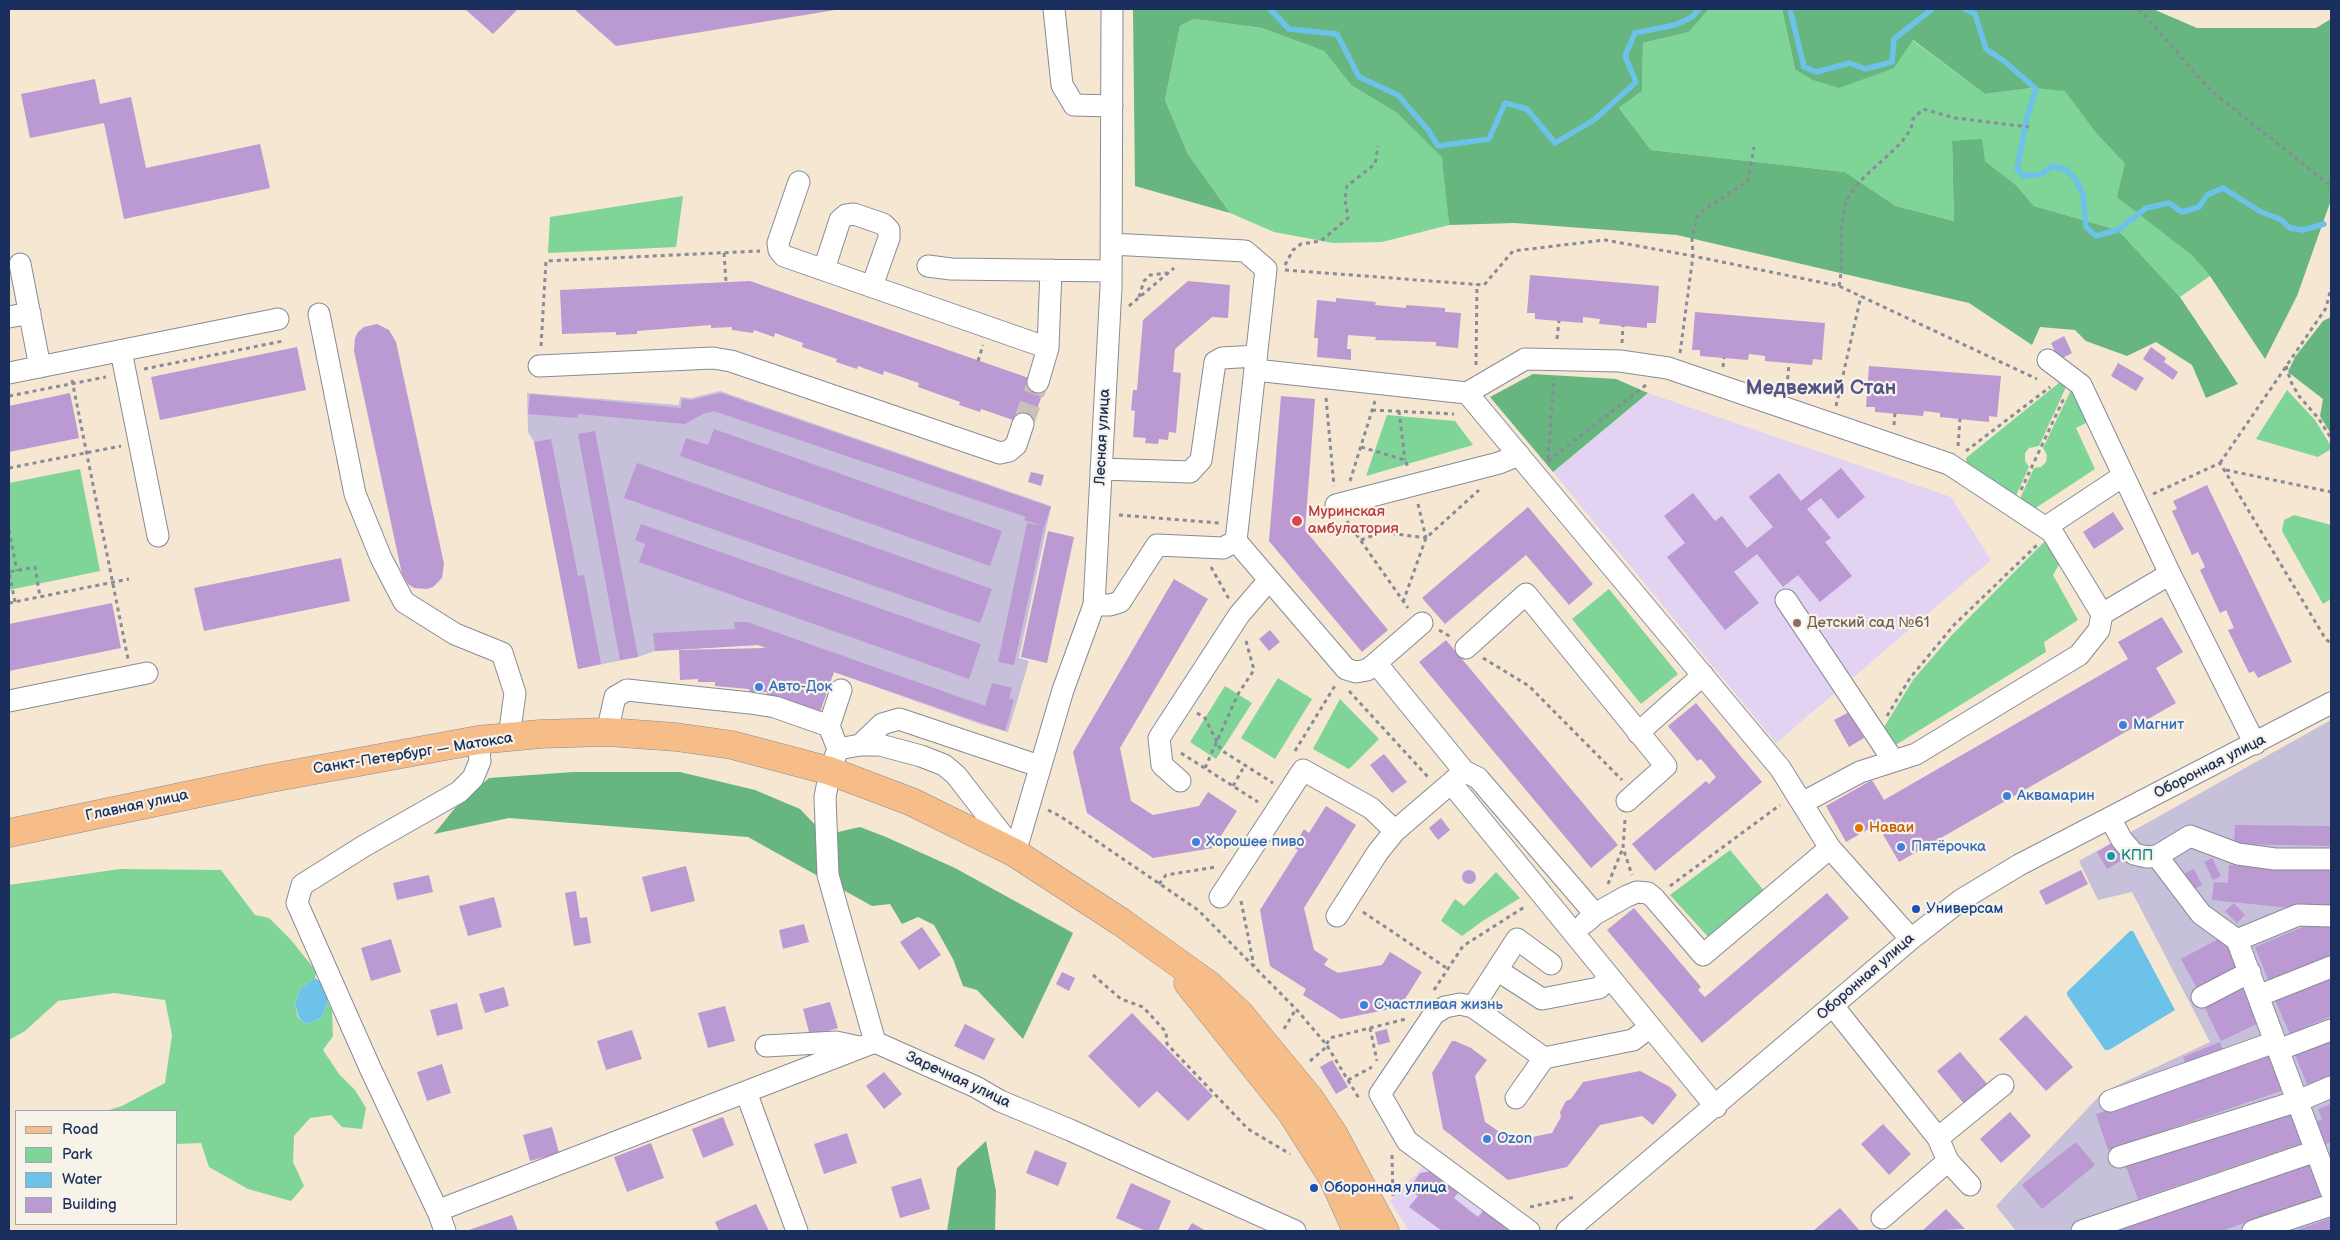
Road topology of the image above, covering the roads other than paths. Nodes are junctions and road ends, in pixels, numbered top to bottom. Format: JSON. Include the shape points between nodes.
{"nodes":[{"id":1,"x":1054,"y":9,"type":"edge"},
{"id":2,"x":1112,"y":9,"type":"edge"},
{"id":3,"x":1112,"y":106,"type":"junction"},
{"id":4,"x":799,"y":182,"type":"dead end"},
{"id":5,"x":1111,"y":244,"type":"junction"},
{"id":6,"x":20,"y":264,"type":"dead end"},
{"id":7,"x":928,"y":266,"type":"dead end"},
{"id":8,"x":824,"y":269,"type":"junction"},
{"id":9,"x":1051,"y":270,"type":"junction"},
{"id":10,"x":1111,"y":271,"type":"junction"},
{"id":11,"x":872,"y":286,"type":"junction"},
{"id":12,"x":30,"y":312,"type":"junction"},
{"id":13,"x":319,"y":314,"type":"dead end"},
{"id":14,"x":9,"y":317,"type":"edge"},
{"id":15,"x":278,"y":320,"type":"dead end"},
{"id":16,"x":1048,"y":348,"type":"junction"},
{"id":17,"x":120,"y":351,"type":"junction"},
{"id":18,"x":1256,"y":363,"type":"junction"},
{"id":19,"x":539,"y":366,"type":"road end"},
{"id":20,"x":40,"y":367,"type":"junction"},
{"id":21,"x":2062,"y":371,"type":"road end"},
{"id":22,"x":9,"y":373,"type":"edge"},
{"id":23,"x":1038,"y":382,"type":"tunnel mouth"},
{"id":24,"x":1476,"y":393,"type":"junction"},
{"id":25,"x":1023,"y":424,"type":"tunnel mouth"},
{"id":26,"x":1519,"y":455,"type":"junction"},
{"id":27,"x":1101,"y":468,"type":"junction"},
{"id":28,"x":2123,"y":476,"type":"junction"},
{"id":29,"x":1339,"y":504,"type":"road end"},
{"id":30,"x":2049,"y":530,"type":"junction"},
{"id":31,"x":1237,"y":533,"type":"junction"},
{"id":32,"x":158,"y":536,"type":"dead end"},
{"id":33,"x":2170,"y":574,"type":"junction"},
{"id":34,"x":1269,"y":580,"type":"junction"},
{"id":35,"x":1786,"y":600,"type":"dead end"},
{"id":36,"x":1094,"y":605,"type":"junction"},
{"id":37,"x":2102,"y":614,"type":"junction"},
{"id":38,"x":1422,"y":624,"type":"road end"},
{"id":39,"x":1466,"y":648,"type":"road end"},
{"id":40,"x":1376,"y":663,"type":"junction"},
{"id":41,"x":139,"y":675,"type":"road end"},
{"id":42,"x":1704,"y":676,"type":"junction"},
{"id":43,"x":841,"y":690,"type":"dead end"},
{"id":44,"x":9,"y":701,"type":"edge"},
{"id":45,"x":2331,"y":703,"type":"edge"},
{"id":46,"x":829,"y":726,"type":"junction"},
{"id":47,"x":607,"y":732,"type":"junction"},
{"id":48,"x":1638,"y":733,"type":"junction"},
{"id":49,"x":509,"y":737,"type":"junction"},
{"id":50,"x":478,"y":740,"type":"junction"},
{"id":51,"x":2255,"y":744,"type":"junction"},
{"id":52,"x":860,"y":745,"type":"junction"},
{"id":53,"x":834,"y":760,"type":"junction"},
{"id":54,"x":1893,"y":760,"type":"junction"},
{"id":55,"x":1039,"y":766,"type":"junction"},
{"id":56,"x":1458,"y":777,"type":"junction"},
{"id":57,"x":266,"y":779,"type":"joint"},
{"id":58,"x":1180,"y":781,"type":"dead end"},
{"id":59,"x":1631,"y":797,"type":"road end"},
{"id":60,"x":1799,"y":798,"type":"junction"},
{"id":61,"x":2110,"y":818,"type":"junction"},
{"id":62,"x":1395,"y":831,"type":"junction"},
{"id":63,"x":9,"y":833,"type":"edge"},
{"id":64,"x":1830,"y":848,"type":"junction"},
{"id":65,"x":1015,"y":853,"type":"junction"},
{"id":66,"x":2157,"y":856,"type":"junction"},
{"id":67,"x":2331,"y":859,"type":"edge"},
{"id":68,"x":1220,"y":897,"type":"dead end"},
{"id":69,"x":1342,"y":909,"type":"road end"},
{"id":70,"x":1595,"y":914,"type":"junction"},
{"id":71,"x":2331,"y":916,"type":"edge"},
{"id":72,"x":1573,"y":934,"type":"junction"},
{"id":73,"x":1911,"y":939,"type":"junction"},
{"id":74,"x":2237,"y":940,"type":"junction"},
{"id":75,"x":1168,"y":956,"type":"junction"},
{"id":76,"x":1551,"y":964,"type":"dead end"},
{"id":77,"x":2331,"y":967,"type":"edge"},
{"id":78,"x":1497,"y":970,"type":"junction"},
{"id":79,"x":2250,"y":972,"type":"junction"},
{"id":80,"x":1609,"y":978,"type":"junction"},
{"id":81,"x":2258,"y":996,"type":"junction"},
{"id":82,"x":2202,"y":997,"type":"dead end"},
{"id":83,"x":1832,"y":1006,"type":"junction"},
{"id":84,"x":1473,"y":1007,"type":"junction"},
{"id":85,"x":1650,"y":1027,"type":"junction"},
{"id":86,"x":2331,"y":1030,"type":"edge"},
{"id":87,"x":867,"y":1045,"type":"junction"},
{"id":88,"x":766,"y":1046,"type":"dead end"},
{"id":89,"x":2277,"y":1046,"type":"junction"},
{"id":90,"x":1544,"y":1058,"type":"junction"},
{"id":91,"x":2003,"y":1085,"type":"dead end"},
{"id":92,"x":2331,"y":1087,"type":"edge"},
{"id":93,"x":746,"y":1092,"type":"junction"},
{"id":94,"x":1516,"y":1098,"type":"dead end"},
{"id":95,"x":2110,"y":1101,"type":"dead end"},
{"id":96,"x":2298,"y":1101,"type":"junction"},
{"id":97,"x":1716,"y":1107,"type":"junction"},
{"id":98,"x":1938,"y":1138,"type":"junction"},
{"id":99,"x":2322,"y":1153,"type":"edge"},
{"id":100,"x":2119,"y":1157,"type":"dead end"},
{"id":101,"x":1948,"y":1161,"type":"junction"},
{"id":102,"x":1970,"y":1185,"type":"dead end"},
{"id":103,"x":2331,"y":1192,"type":"edge"},
{"id":104,"x":2331,"y":1204,"type":"edge"},
{"id":105,"x":1882,"y":1218,"type":"dead end"},
{"id":106,"x":442,"y":1222,"type":"edge"},
{"id":107,"x":1577,"y":1228,"type":"edge"},
{"id":108,"x":796,"y":1231,"type":"edge"},
{"id":109,"x":1295,"y":1231,"type":"edge"},
{"id":110,"x":1357,"y":1231,"type":"edge"},
{"id":111,"x":1385,"y":1231,"type":"edge"},
{"id":112,"x":1529,"y":1231,"type":"edge"},
{"id":113,"x":2082,"y":1231,"type":"edge"},
{"id":114,"x":2253,"y":1231,"type":"edge"}],
"edges":[{"from":1,"to":3,"type":"street","via":[[1062,85],[1074,105]]},
{"from":2,"to":3,"type":"street","name":"Лесная улица"},
{"from":3,"to":5,"type":"street","name":"Лесная улица"},
{"from":4,"to":8,"type":"street","via":[[778,242],[779,250],[784,256]]},
{"from":5,"to":10,"type":"street","name":"Лесная улица"},
{"from":5,"to":18,"type":"street","via":[[1244,251],[1266,268]]},
{"from":6,"to":12,"type":"street"},
{"from":7,"to":9,"type":"street"},
{"from":8,"to":11,"type":"street"},
{"from":8,"to":11,"type":"street","via":[[840,220],[846,215],[854,214],[883,224],[889,230],[889,238]]},
{"from":9,"to":10,"type":"street"},
{"from":9,"to":16,"type":"street"},
{"from":10,"to":27,"type":"street","name":"Лесная улица"},
{"from":11,"to":16,"type":"street"},
{"from":12,"to":14,"type":"street"},
{"from":12,"to":20,"type":"street"},
{"from":13,"to":49,"type":"street","via":[[355,494],[381,558],[404,602],[455,634],[502,653],[515,693]]},
{"from":15,"to":17,"type":"street"},
{"from":16,"to":23,"type":"street"},
{"from":17,"to":20,"type":"street"},
{"from":17,"to":32,"type":"street"},
{"from":18,"to":24,"type":"street","via":[[1324,377]]},
{"from":18,"to":27,"type":"street","via":[[1222,358],[1215,362],[1201,460],[1190,472]]},
{"from":18,"to":31,"type":"street"},
{"from":19,"to":25,"type":"street","via":[[714,358],[731,361],[1000,452],[1009,452],[1016,445]]},
{"from":20,"to":22,"type":"street"},
{"from":21,"to":28,"type":"street","via":[[2081,385]]},
{"from":24,"to":26,"type":"street"},
{"from":24,"to":30,"type":"street","via":[[1525,358],[1620,361],[1672,369],[1949,464]]},
{"from":26,"to":29,"type":"street"},
{"from":26,"to":42,"type":"street","via":[[1541,467]]},
{"from":27,"to":36,"type":"street","name":"Лесная улица"},
{"from":28,"to":30,"type":"street"},
{"from":28,"to":33,"type":"street"},
{"from":30,"to":37,"type":"street"},
{"from":31,"to":34,"type":"street"},
{"from":31,"to":36,"type":"street","via":[[1223,548],[1156,546],[1120,602]]},
{"from":33,"to":37,"type":"street"},
{"from":33,"to":51,"type":"street"},
{"from":34,"to":40,"type":"street","via":[[1346,669],[1356,672],[1367,670]]},
{"from":34,"to":58,"type":"street","via":[[1239,615],[1159,738],[1162,765]]},
{"from":35,"to":54,"type":"street"},
{"from":36,"to":55,"type":"street","name":"Лесная улица"},
{"from":37,"to":54,"type":"street","via":[[2099,630],[2078,656],[1916,754]]},
{"from":38,"to":40,"type":"street"},
{"from":39,"to":48,"type":"street","via":[[1526,594]]},
{"from":40,"to":56,"type":"street"},
{"from":41,"to":44,"type":"street"},
{"from":42,"to":48,"type":"street"},
{"from":42,"to":60,"type":"street","via":[[1780,768]]},
{"from":43,"to":46,"type":"street"},
{"from":45,"to":51,"type":"street","name":"Оборонная улица"},
{"from":46,"to":47,"type":"street","via":[[775,707],[627,690],[615,697]]},
{"from":46,"to":53,"type":"street"},
{"from":47,"to":49,"type":"main road","name":"Санкт-Петербург — Матокса"},
{"from":47,"to":53,"type":"main road","name":"Санкт-Петербург — Матокса","via":[[676,737]]},
{"from":48,"to":59,"type":"street","via":[[1666,766]]},
{"from":49,"to":50,"type":"main road","name":"Санкт-Петербург — Матокса"},
{"from":50,"to":57,"type":"main road","name":"Санкт-Петербург — Матокса"},
{"from":50,"to":106,"type":"street","via":[[480,762],[473,778],[459,792],[302,885],[297,903]]},
{"from":51,"to":61,"type":"street","name":"Оборонная улица"},
{"from":52,"to":53,"type":"street"},
{"from":52,"to":55,"type":"street","via":[[882,724],[899,719]]},
{"from":52,"to":65,"type":"street","via":[[880,745],[944,766],[956,775]]},
{"from":53,"to":65,"type":"main road","name":"Санкт-Петербург — Матокса"},
{"from":53,"to":87,"type":"street","via":[[825,797],[828,875]]},
{"from":54,"to":60,"type":"street"},
{"from":55,"to":65,"type":"street","name":"Лесная улица"},
{"from":56,"to":62,"type":"street"},
{"from":56,"to":70,"type":"street","via":[[1478,778]]},
{"from":56,"to":72,"type":"street"},
{"from":57,"to":63,"type":"main road","name":"Главная улица"},
{"from":60,"to":64,"type":"street"},
{"from":61,"to":66,"type":"street","via":[[2134,854]]},
{"from":61,"to":73,"type":"street","name":"Оборонная улица","via":[[1967,896]]},
{"from":62,"to":68,"type":"street","via":[[1371,808],[1303,770]]},
{"from":62,"to":69,"type":"street"},
{"from":64,"to":70,"type":"street","via":[[1703,955],[1646,895]]},
{"from":64,"to":73,"type":"street"},
{"from":65,"to":75,"type":"main road","name":"Санкт-Петербург — Матокса"},
{"from":66,"to":67,"type":"street","via":[[2190,836],[2238,854],[2275,859]]},
{"from":66,"to":74,"type":"street","via":[[2201,914]]},
{"from":70,"to":72,"type":"street"},
{"from":71,"to":74,"type":"street","via":[[2298,915]]},
{"from":72,"to":80,"type":"street"},
{"from":73,"to":83,"type":"street","name":"Оборонная улица"},
{"from":74,"to":79,"type":"street"},
{"from":75,"to":110,"type":"main road","name":"Санкт-Петербург — Матокса","via":[[1291,1112],[1333,1178]]},
{"from":75,"to":111,"type":"main road","name":"Санкт-Петербург — Матокса","via":[[1209,985],[1239,1013],[1310,1099],[1334,1135]]},
{"from":76,"to":78,"type":"street","via":[[1517,939]]},
{"from":77,"to":81,"type":"street"},
{"from":78,"to":80,"type":"street","via":[[1542,999],[1599,988]]},
{"from":78,"to":84,"type":"street"},
{"from":79,"to":81,"type":"street"},
{"from":79,"to":82,"type":"street"},
{"from":80,"to":85,"type":"street"},
{"from":81,"to":89,"type":"street"},
{"from":83,"to":97,"type":"street","name":"Оборонная улица"},
{"from":83,"to":98,"type":"street"},
{"from":84,"to":90,"type":"street"},
{"from":84,"to":112,"type":"street","via":[[1453,1005],[1434,1014],[1380,1094],[1408,1141]]},
{"from":85,"to":90,"type":"street","via":[[1633,1040]]},
{"from":85,"to":97,"type":"street"},
{"from":86,"to":89,"type":"street"},
{"from":87,"to":88,"type":"street","name":"Заречная улица","via":[[836,1042]]},
{"from":87,"to":93,"type":"street"},
{"from":87,"to":109,"type":"street","name":"Заречная улица","via":[[976,1087],[1000,1101]]},
{"from":89,"to":95,"type":"street"},
{"from":89,"to":96,"type":"street"},
{"from":90,"to":94,"type":"street"},
{"from":91,"to":98,"type":"street"},
{"from":92,"to":96,"type":"street"},
{"from":93,"to":106,"type":"street","via":[[442,1209]]},
{"from":93,"to":108,"type":"street"},
{"from":96,"to":99,"type":"street"},
{"from":96,"to":100,"type":"street"},
{"from":97,"to":107,"type":"street","name":"Оборонная улица"},
{"from":98,"to":101,"type":"street"},
{"from":99,"to":103,"type":"street"},
{"from":99,"to":113,"type":"street"},
{"from":101,"to":102,"type":"street"},
{"from":101,"to":105,"type":"street"},
{"from":104,"to":114,"type":"street"}]}
